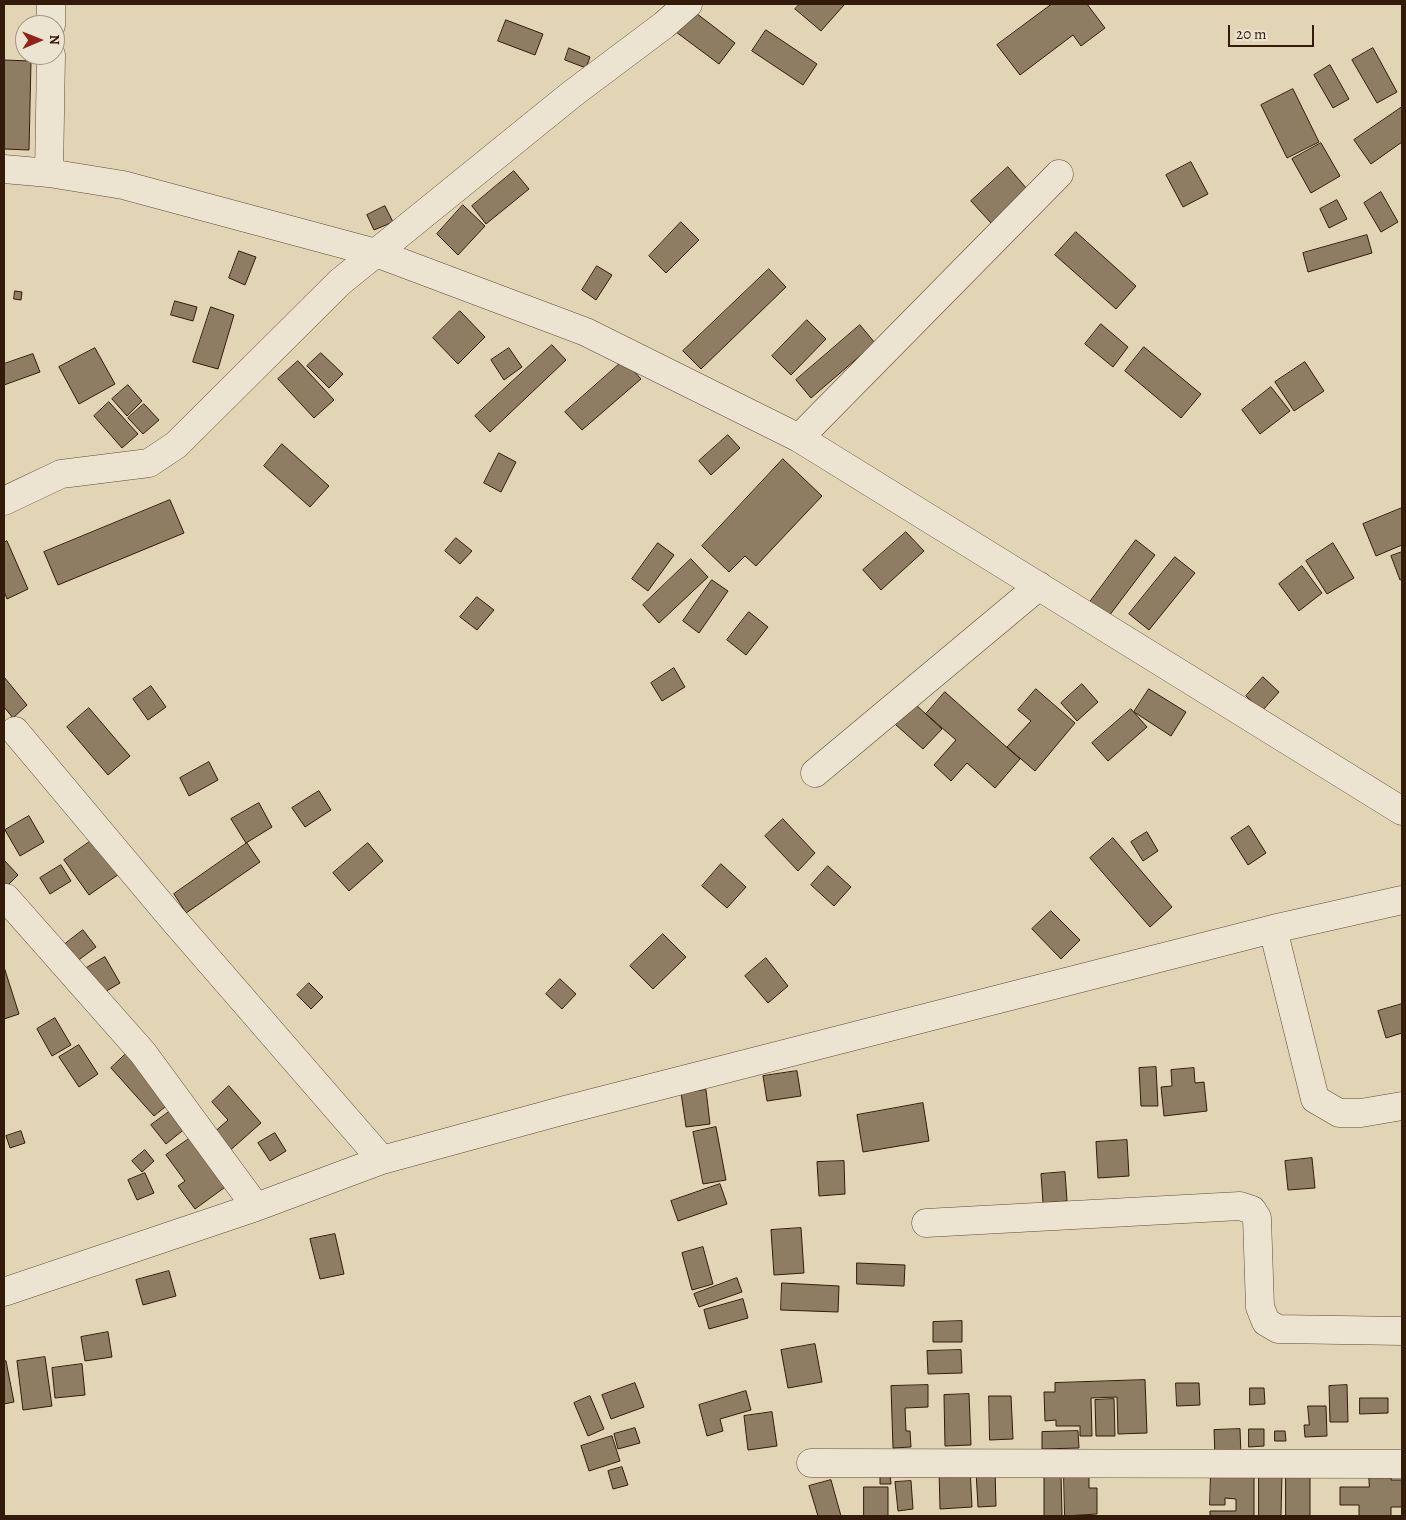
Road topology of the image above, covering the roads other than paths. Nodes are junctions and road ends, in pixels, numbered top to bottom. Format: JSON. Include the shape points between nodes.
{"nodes":[{"id":1,"x":688,"y":4,"type":"edge"},
{"id":2,"x":50,"y":65,"type":"edge"},
{"id":3,"x":4,"y":169,"type":"edge"},
{"id":4,"x":49,"y":173,"type":"junction"},
{"id":5,"x":1060,"y":174,"type":"dead end"},
{"id":6,"x":376,"y":253,"type":"junction"},
{"id":7,"x":799,"y":438,"type":"junction"},
{"id":8,"x":4,"y":501,"type":"edge"},
{"id":9,"x":1039,"y":586,"type":"junction"},
{"id":10,"x":15,"y":731,"type":"dead end"},
{"id":11,"x":816,"y":773,"type":"dead end"},
{"id":12,"x":1402,"y":811,"type":"edge"},
{"id":13,"x":6,"y":898,"type":"dead end"},
{"id":14,"x":1402,"y":900,"type":"edge"},
{"id":15,"x":1272,"y":929,"type":"junction"},
{"id":16,"x":1402,"y":1106,"type":"edge"},
{"id":17,"x":382,"y":1160,"type":"junction"},
{"id":18,"x":256,"y":1207,"type":"junction"},
{"id":19,"x":926,"y":1224,"type":"dead end"},
{"id":20,"x":4,"y":1292,"type":"edge"},
{"id":21,"x":1402,"y":1331,"type":"edge"},
{"id":22,"x":811,"y":1463,"type":"dead end"},
{"id":23,"x":1402,"y":1464,"type":"edge"}],
"edges":[{"from":1,"to":6,"type":"street"},
{"from":2,"to":4,"type":"street"},
{"from":3,"to":4,"type":"street"},
{"from":4,"to":6,"type":"street","via":[[123,185]]},
{"from":5,"to":7,"type":"street"},
{"from":6,"to":7,"type":"street","via":[[586,332]]},
{"from":6,"to":8,"type":"street","via":[[340,282],[169,450],[149,463],[61,474]]},
{"from":7,"to":9,"type":"street"},
{"from":9,"to":11,"type":"street"},
{"from":9,"to":12,"type":"street"},
{"from":10,"to":17,"type":"street"},
{"from":13,"to":18,"type":"street","via":[[143,1053]]},
{"from":14,"to":15,"type":"street"},
{"from":15,"to":16,"type":"street","via":[[1315,1099],[1339,1114]]},
{"from":15,"to":17,"type":"street"},
{"from":17,"to":18,"type":"street"},
{"from":18,"to":20,"type":"street"},
{"from":19,"to":21,"type":"street","via":[[1240,1206],[1252,1210],[1257,1218],[1260,1306],[1266,1322],[1278,1329]]},
{"from":22,"to":23,"type":"street"}]}
